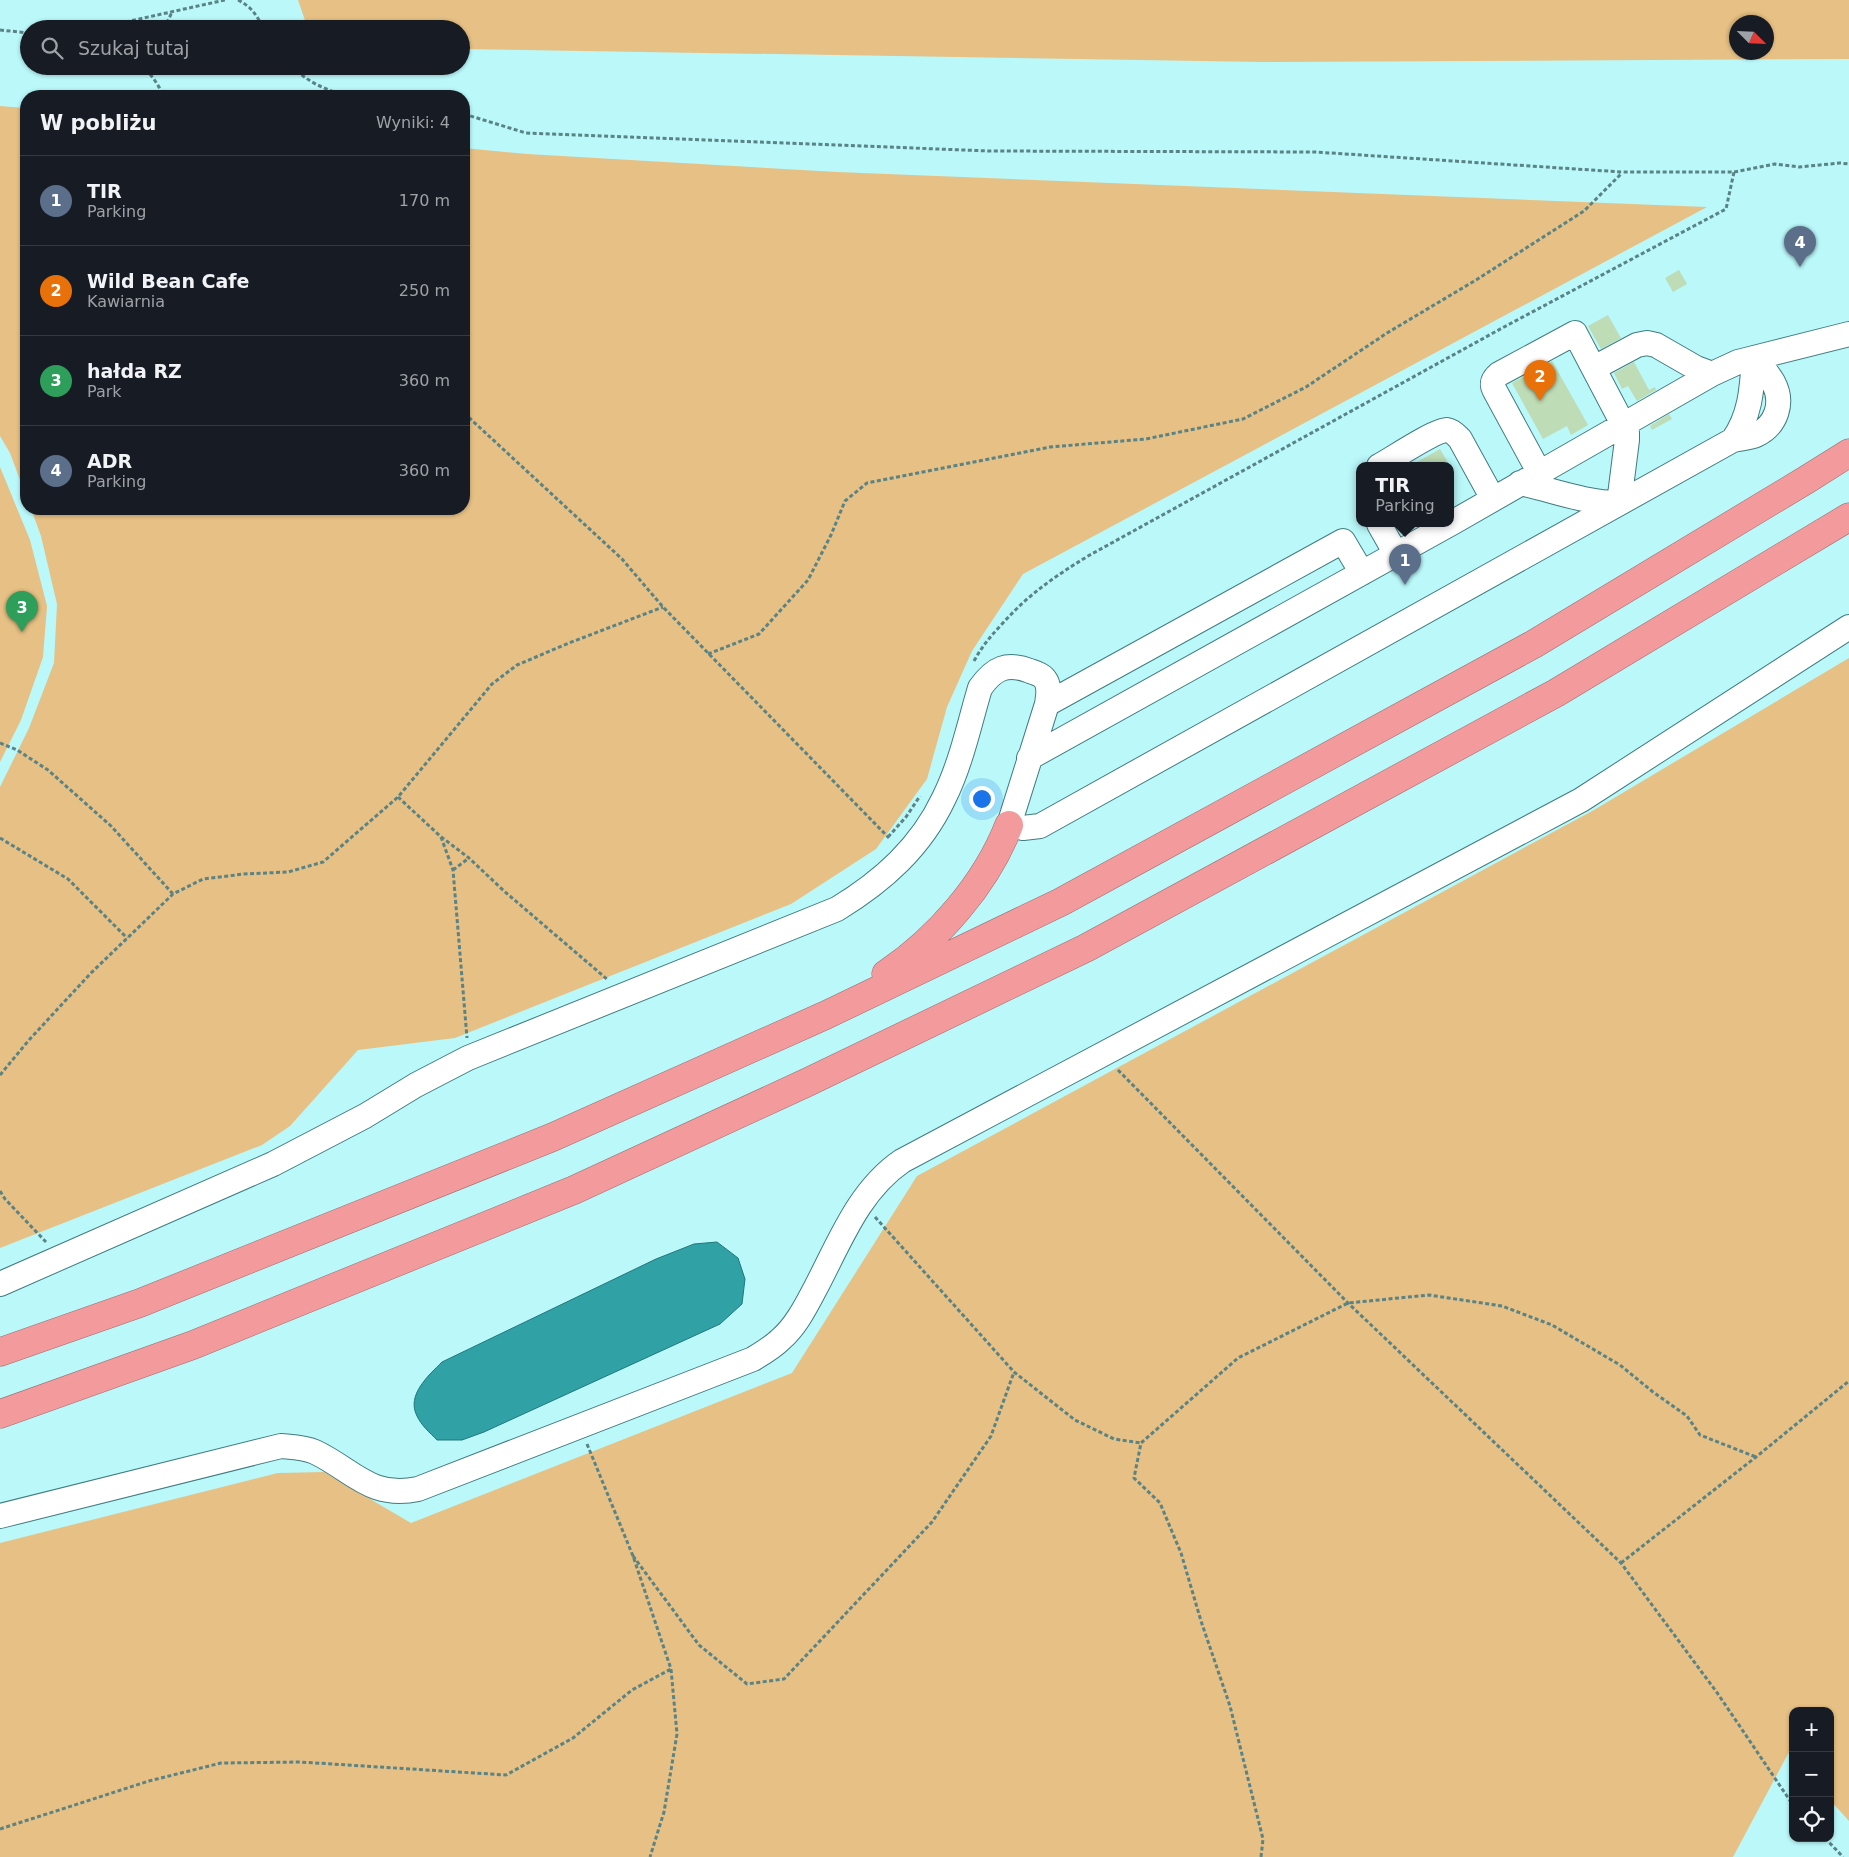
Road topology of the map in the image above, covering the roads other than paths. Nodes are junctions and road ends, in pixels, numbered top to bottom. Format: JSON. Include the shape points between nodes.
{"nodes":[{"id":1,"x":1849,"y":334,"type":"edge"},
{"id":2,"x":1754,"y":358,"type":"junction"},
{"id":3,"x":1594,"y":368,"type":"junction"},
{"id":4,"x":1712,"y":374,"type":"junction"},
{"id":5,"x":1623,"y":423,"type":"junction"},
{"id":6,"x":1849,"y":452,"type":"edge"},
{"id":7,"x":1386,"y":462,"type":"edge"},
{"id":8,"x":1530,"y":477,"type":"junction"},
{"id":9,"x":1493,"y":499,"type":"junction"},
{"id":10,"x":1619,"y":504,"type":"junction"},
{"id":11,"x":1849,"y":517,"type":"edge"},
{"id":12,"x":1454,"y":522,"type":"edge"},
{"id":13,"x":1381,"y":527,"type":"edge"},
{"id":14,"x":1445,"y":527,"type":"edge"},
{"id":15,"x":1396,"y":554,"type":"junction"},
{"id":16,"x":1362,"y":573,"type":"junction"},
{"id":17,"x":1849,"y":627,"type":"edge"},
{"id":18,"x":1047,"y":704,"type":"junction"},
{"id":19,"x":1029,"y":758,"type":"junction"},
{"id":20,"x":1008,"y":825,"type":"junction"},
{"id":21,"x":826,"y":1015,"type":"junction"},
{"id":22,"x":0,"y":1284,"type":"edge"},
{"id":23,"x":0,"y":1352,"type":"edge"},
{"id":24,"x":0,"y":1414,"type":"edge"},
{"id":25,"x":0,"y":1516,"type":"edge"}],
"edges":[{"from":1,"to":2,"type":"lane"},
{"from":2,"to":4,"type":"lane"},
{"from":2,"to":10,"type":"lane","via":[[1772,381],[1778,397],[1778,408],[1766,428],[1733,440]]},
{"from":3,"to":4,"type":"lane","via":[[1636,345],[1647,343]]},
{"from":3,"to":5,"type":"lane"},
{"from":3,"to":8,"type":"lane","via":[[1575,333],[1499,374],[1493,382]]},
{"from":4,"to":5,"type":"lane"},
{"from":5,"to":8,"type":"lane"},
{"from":5,"to":10,"type":"lane","via":[[1627,440]]},
{"from":6,"to":21,"type":"highway","via":[[1534,644],[1061,902]]},
{"from":7,"to":9,"type":"lane","via":[[1438,432],[1450,430],[1460,439]]},
{"from":8,"to":9,"type":"lane"},
{"from":8,"to":10,"type":"lane","via":[[1542,487],[1592,502]]},
{"from":9,"to":12,"type":"lane"},
{"from":10,"to":20,"type":"lane","via":[[1047,822],[1032,828]]},
{"from":11,"to":24,"type":"highway","via":[[1556,693],[1086,948],[574,1190],[193,1345]]},
{"from":13,"to":15,"type":"lane"},
{"from":14,"to":15,"type":"lane"},
{"from":15,"to":16,"type":"lane"},
{"from":16,"to":18,"type":"lane","via":[[1343,541]]},
{"from":16,"to":19,"type":"lane"},
{"from":17,"to":25,"type":"lane","via":[[1581,800],[890,1169],[861,1202],[802,1314],[782,1338],[753,1359],[580,1428],[406,1492],[371,1486],[314,1452],[281,1446]]},
{"from":18,"to":19,"type":"lane"},
{"from":18,"to":22,"type":"lane","via":[[1049,690],[1040,674],[1011,666],[986,679],[980,688],[960,758],[942,802],[920,838],[876,884],[837,909],[468,1058],[274,1164]]},
{"from":19,"to":20,"type":"lane"},
{"from":20,"to":21,"type":"highway","via":[[981,880],[945,921],[892,970]]},
{"from":21,"to":23,"type":"highway","via":[[554,1137],[140,1303]]}]}
